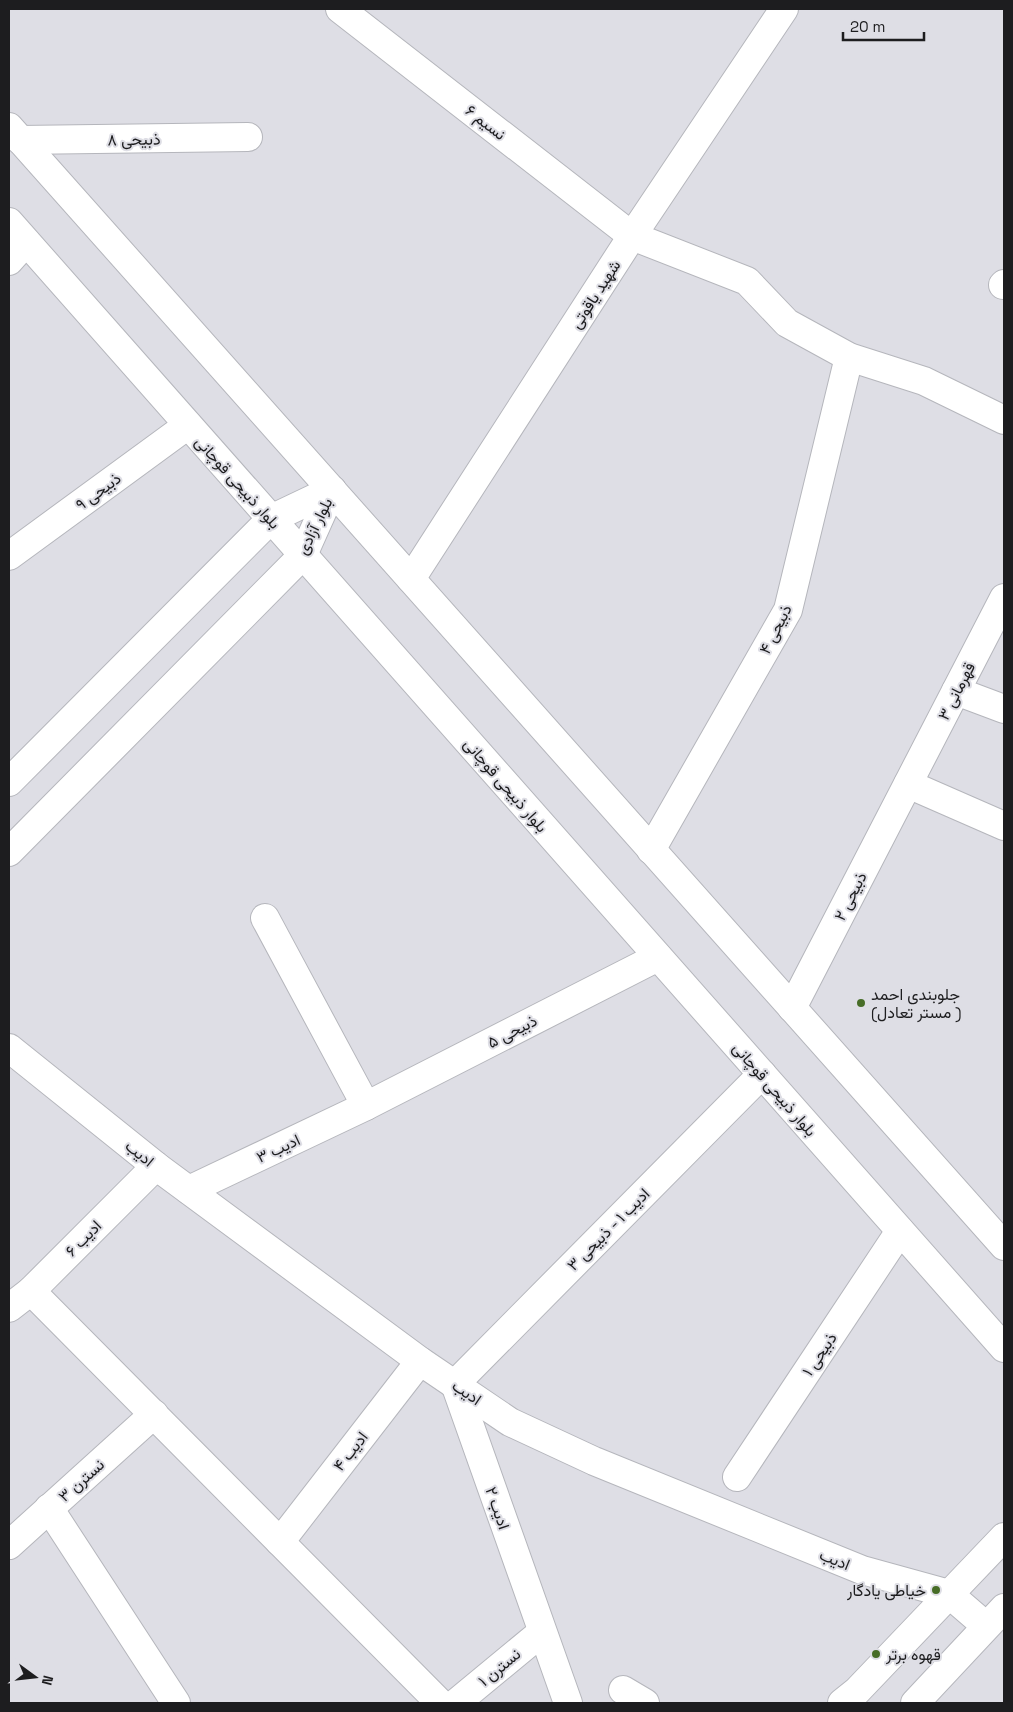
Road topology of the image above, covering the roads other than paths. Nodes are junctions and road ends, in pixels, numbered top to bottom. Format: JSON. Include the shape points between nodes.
{"nodes":[{"id":1,"x":340,"y":9,"type":"edge"},
{"id":2,"x":782,"y":10,"type":"edge"},
{"id":3,"x":14,"y":134,"type":"edge"},
{"id":4,"x":248,"y":137,"type":"dead end"},
{"id":5,"x":632,"y":236,"type":"junction"},
{"id":6,"x":14,"y":242,"type":"edge"},
{"id":7,"x":849,"y":357,"type":"junction"},
{"id":8,"x":1004,"y":420,"type":"edge"},
{"id":9,"x":188,"y":425,"type":"junction"},
{"id":10,"x":332,"y":490,"type":"junction"},
{"id":11,"x":271,"y":519,"type":"junction"},
{"id":12,"x":303,"y":554,"type":"junction"},
{"id":13,"x":9,"y":556,"type":"edge"},
{"id":14,"x":411,"y":579,"type":"junction"},
{"id":15,"x":1004,"y":598,"type":"edge"},
{"id":16,"x":956,"y":691,"type":"junction"},
{"id":17,"x":1004,"y":709,"type":"edge"},
{"id":18,"x":9,"y":782,"type":"edge"},
{"id":19,"x":908,"y":784,"type":"junction"},
{"id":20,"x":1004,"y":826,"type":"edge"},
{"id":21,"x":651,"y":850,"type":"junction"},
{"id":22,"x":9,"y":852,"type":"edge"},
{"id":23,"x":265,"y":918,"type":"dead end"},
{"id":24,"x":658,"y":957,"type":"junction"},
{"id":25,"x":792,"y":1008,"type":"junction"},
{"id":26,"x":9,"y":1048,"type":"edge"},
{"id":27,"x":762,"y":1074,"type":"junction"},
{"id":28,"x":366,"y":1106,"type":"junction"},
{"id":29,"x":156,"y":1166,"type":"junction"},
{"id":30,"x":189,"y":1190,"type":"junction"},
{"id":31,"x":900,"y":1231,"type":"junction"},
{"id":32,"x":1004,"y":1246,"type":"edge"},
{"id":33,"x":31,"y":1291,"type":"junction"},
{"id":34,"x":9,"y":1308,"type":"edge"},
{"id":35,"x":1004,"y":1348,"type":"edge"},
{"id":36,"x":420,"y":1361,"type":"junction"},
{"id":37,"x":455,"y":1384,"type":"junction"},
{"id":38,"x":154,"y":1414,"type":"junction"},
{"id":39,"x":737,"y":1476,"type":"dead end"},
{"id":40,"x":50,"y":1508,"type":"junction"},
{"id":41,"x":1004,"y":1537,"type":"edge"},
{"id":42,"x":280,"y":1542,"type":"junction"},
{"id":43,"x":9,"y":1545,"type":"edge"},
{"id":44,"x":950,"y":1594,"type":"junction"},
{"id":45,"x":995,"y":1617,"type":"edge"},
{"id":46,"x":542,"y":1632,"type":"junction"},
{"id":47,"x":176,"y":1703,"type":"edge"},
{"id":48,"x":440,"y":1703,"type":"edge"},
{"id":49,"x":456,"y":1703,"type":"edge"},
{"id":50,"x":568,"y":1703,"type":"edge"},
{"id":51,"x":842,"y":1703,"type":"edge"},
{"id":52,"x":915,"y":1703,"type":"edge"}],
"edges":[{"from":1,"to":5,"type":"street","name":"نسیم ۶"},
{"from":2,"to":5,"type":"street","name":"شهید یاقوتی"},
{"from":3,"to":4,"type":"street","name":"ذبیحی ۸"},
{"from":3,"to":10,"type":"street"},
{"from":5,"to":7,"type":"street","name":"نسیم ۶","via":[[747,281],[787,323]]},
{"from":5,"to":14,"type":"street","name":"شهید یاقوتی"},
{"from":6,"to":9,"type":"street","name":"بلوار ذبیحی قوچانی"},
{"from":7,"to":8,"type":"street","name":"نسیم ۶","via":[[924,381]]},
{"from":7,"to":21,"type":"street","name":"ذبیحی ۴","via":[[788,610]]},
{"from":9,"to":11,"type":"street","name":"بلوار ذبیحی قوچانی"},
{"from":9,"to":13,"type":"street","name":"ذبیحی ۹"},
{"from":10,"to":11,"type":"street","name":"بلوار آزادی"},
{"from":10,"to":12,"type":"street","name":"بلوار آزادی"},
{"from":10,"to":14,"type":"street"},
{"from":11,"to":12,"type":"street","name":"بلوار ذبیحی قوچانی"},
{"from":11,"to":18,"type":"street","name":"بلوار آزادی"},
{"from":12,"to":22,"type":"street","name":"بلوار آزادی"},
{"from":12,"to":24,"type":"street","name":"بلوار ذبیحی قوچانی"},
{"from":14,"to":21,"type":"street"},
{"from":15,"to":16,"type":"street","name":"قهرمانی ۳"},
{"from":16,"to":17,"type":"street"},
{"from":16,"to":19,"type":"street","name":"قهرمانی ۳"},
{"from":19,"to":20,"type":"street"},
{"from":19,"to":25,"type":"street","name":"ذبیحی ۲"},
{"from":21,"to":25,"type":"street"},
{"from":23,"to":28,"type":"street"},
{"from":24,"to":27,"type":"street","name":"بلوار ذبیحی قوچانی"},
{"from":24,"to":28,"type":"street","name":"ذبیحی ۵"},
{"from":25,"to":32,"type":"street"},
{"from":26,"to":29,"type":"street","name":"ادیب"},
{"from":27,"to":31,"type":"street","name":"بلوار ذبیحی قوچانی"},
{"from":27,"to":37,"type":"street","name":"ادیب ۱ - ذبیحی ۳"},
{"from":28,"to":30,"type":"street","name":"ادیب ۳"},
{"from":29,"to":30,"type":"street","name":"ادیب"},
{"from":29,"to":33,"type":"street","name":"ادیب ۶"},
{"from":30,"to":36,"type":"street","name":"ادیب"},
{"from":31,"to":35,"type":"street","name":"بلوار ذبیحی قوچانی"},
{"from":31,"to":39,"type":"street","name":"ذبیحی ۱"},
{"from":33,"to":34,"type":"street","name":"ادیب ۶"},
{"from":33,"to":38,"type":"street"},
{"from":36,"to":37,"type":"street","name":"ادیب"},
{"from":36,"to":42,"type":"street","name":"ادیب ۴"},
{"from":37,"to":44,"type":"street","name":"ادیب","via":[[510,1422],[594,1461],[862,1570]]},
{"from":37,"to":46,"type":"street","name":"ادیب ۲"},
{"from":38,"to":40,"type":"street","name":"نسترن ۳"},
{"from":38,"to":42,"type":"street"},
{"from":40,"to":43,"type":"street","name":"نسترن ۳"},
{"from":40,"to":47,"type":"street"},
{"from":41,"to":44,"type":"street"},
{"from":42,"to":48,"type":"street"},
{"from":44,"to":45,"type":"street","name":"ادیب"},
{"from":44,"to":51,"type":"street"},
{"from":45,"to":52,"type":"street"},
{"from":46,"to":49,"type":"street","name":"نسترن ۱"},
{"from":46,"to":50,"type":"street","name":"ادیب ۲"}]}
